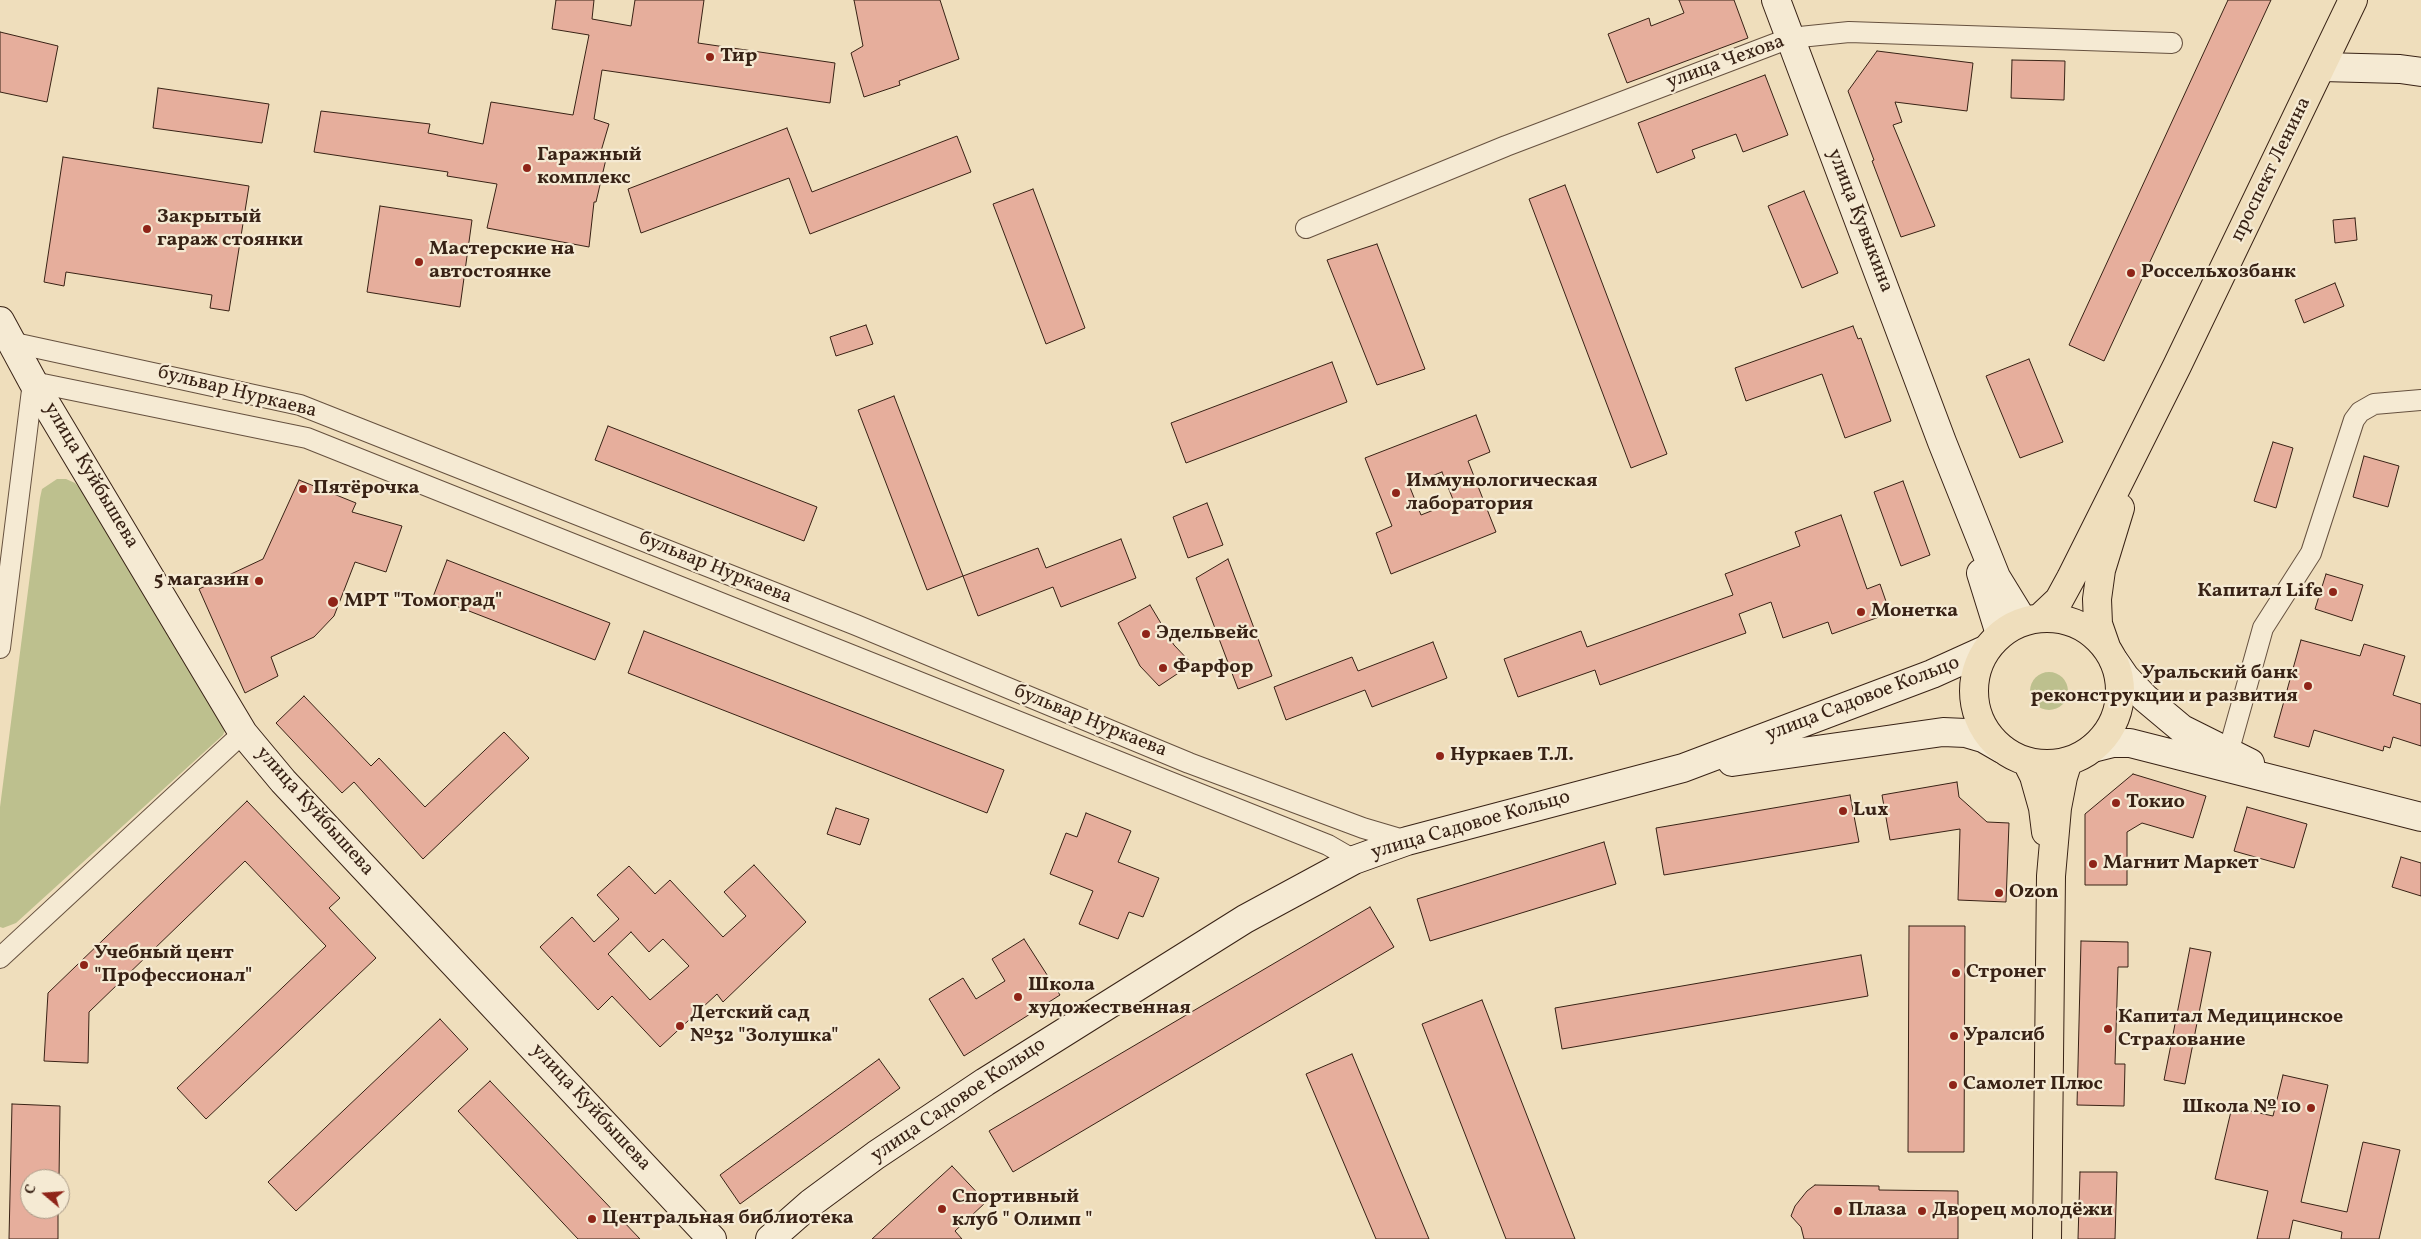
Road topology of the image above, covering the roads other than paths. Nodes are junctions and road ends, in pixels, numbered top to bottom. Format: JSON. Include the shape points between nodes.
{"nodes":[{"id":1,"x":1776,"y":0,"type":"edge"},
{"id":2,"x":2353,"y":0,"type":"edge"},
{"id":3,"x":1790,"y":38,"type":"junction"},
{"id":4,"x":2172,"y":43,"type":"dead end"},
{"id":5,"x":2322,"y":67,"type":"junction"},
{"id":6,"x":2421,"y":72,"type":"edge"},
{"id":7,"x":1306,"y":228,"type":"dead end"},
{"id":8,"x":5,"y":332,"type":"edge"},
{"id":9,"x":2177,"y":366,"type":"junction"},
{"id":10,"x":33,"y":382,"type":"junction"},
{"id":11,"x":2421,"y":400,"type":"edge"},
{"id":12,"x":1942,"y":442,"type":"junction"},
{"id":13,"x":2032,"y":619,"type":"junction"},
{"id":14,"x":1993,"y":642,"type":"junction"},
{"id":15,"x":0,"y":648,"type":"edge"},
{"id":16,"x":2110,"y":654,"type":"junction"},
{"id":17,"x":243,"y":732,"type":"junction"},
{"id":18,"x":2093,"y":748,"type":"junction"},
{"id":19,"x":2002,"y":749,"type":"junction"},
{"id":20,"x":2228,"y":753,"type":"junction"},
{"id":21,"x":2027,"y":762,"type":"junction"},
{"id":22,"x":2068,"y":762,"type":"junction"},
{"id":23,"x":1683,"y":768,"type":"junction"},
{"id":24,"x":2308,"y":790,"type":"junction"},
{"id":25,"x":2421,"y":817,"type":"edge"},
{"id":26,"x":1407,"y":841,"type":"junction"},
{"id":27,"x":1354,"y":860,"type":"junction"},
{"id":28,"x":2052,"y":876,"type":"junction"},
{"id":29,"x":0,"y":958,"type":"edge"},
{"id":30,"x":712,"y":1239,"type":"edge"},
{"id":31,"x":770,"y":1239,"type":"edge"},
{"id":32,"x":2047,"y":1239,"type":"edge"}],
"edges":[{"from":1,"to":3,"type":"main road","name":"улица Кувыкина"},
{"from":2,"to":5,"type":"main road","name":"проспект Ленина"},
{"from":3,"to":4,"type":"street","name":"улица Чехова","via":[[1849,32]]},
{"from":3,"to":7,"type":"street","name":"улица Чехова","via":[[1506,146]]},
{"from":3,"to":12,"type":"main road","name":"улица Кувыкина"},
{"from":5,"to":6,"type":"main road"},
{"from":5,"to":9,"type":"main road","name":"проспект Ленина"},
{"from":8,"to":10,"type":"main road","name":"улица Куйбышева"},
{"from":8,"to":26,"type":"street","name":"бульвар Нуркаева","via":[[300,405],[856,625],[1189,763],[1363,828]]},
{"from":9,"to":13,"type":"main road","name":"проспект Ленина","via":[[2059,600]]},
{"from":9,"to":16,"type":"main road","name":"проспект Ленина","via":[[2113,524],[2101,570],[2098,624]]},
{"from":10,"to":15,"type":"street"},
{"from":10,"to":17,"type":"main road","name":"улица Куйбышева"},
{"from":10,"to":27,"type":"street","name":"бульвар Нуркаева","via":[[307,438],[1321,842]]},
{"from":11,"to":20,"type":"street","via":[[2374,404],[2354,420],[2311,553],[2263,628]]},
{"from":12,"to":13,"type":"main road","name":"улица Кувыкина","via":[[1996,577]]},
{"from":12,"to":14,"type":"main road","name":"улица Кувыкина"},
{"from":13,"to":14,"type":"main road"},
{"from":13,"to":16,"type":"main road","via":[[2071,621],[2096,636]]},
{"from":14,"to":19,"type":"main road","via":[[1977,667],[1974,703],[1989,736]]},
{"from":14,"to":23,"type":"main road","name":"улица Садовое Кольцо","via":[[1932,674]]},
{"from":16,"to":18,"type":"main road","via":[[2119,676],[2119,708],[2105,737]]},
{"from":16,"to":20,"type":"main road","via":[[2125,677],[2145,698],[2182,729]]},
{"from":17,"to":29,"type":"street"},
{"from":17,"to":30,"type":"main road","name":"улица Куйбышева","via":[[283,781]]},
{"from":18,"to":22,"type":"main road"},
{"from":18,"to":24,"type":"main road","via":[[2130,743]]},
{"from":19,"to":21,"type":"main road"},
{"from":19,"to":23,"type":"main road","name":"улица Садовое Кольцо","via":[[1966,733],[1943,732]]},
{"from":20,"to":24,"type":"main road"},
{"from":21,"to":22,"type":"main road"},
{"from":21,"to":28,"type":"main road","via":[[2043,808]]},
{"from":22,"to":28,"type":"main road","via":[[2058,808]]},
{"from":23,"to":26,"type":"main road","name":"улица Садовое Кольцо"},
{"from":24,"to":25,"type":"main road"},
{"from":26,"to":27,"type":"main road","name":"улица Садовое Кольцо"},
{"from":27,"to":31,"type":"main road","name":"улица Садовое Кольцо","via":[[1245,918],[984,1082],[876,1155],[811,1203]]},
{"from":28,"to":32,"type":"main road"}]}
